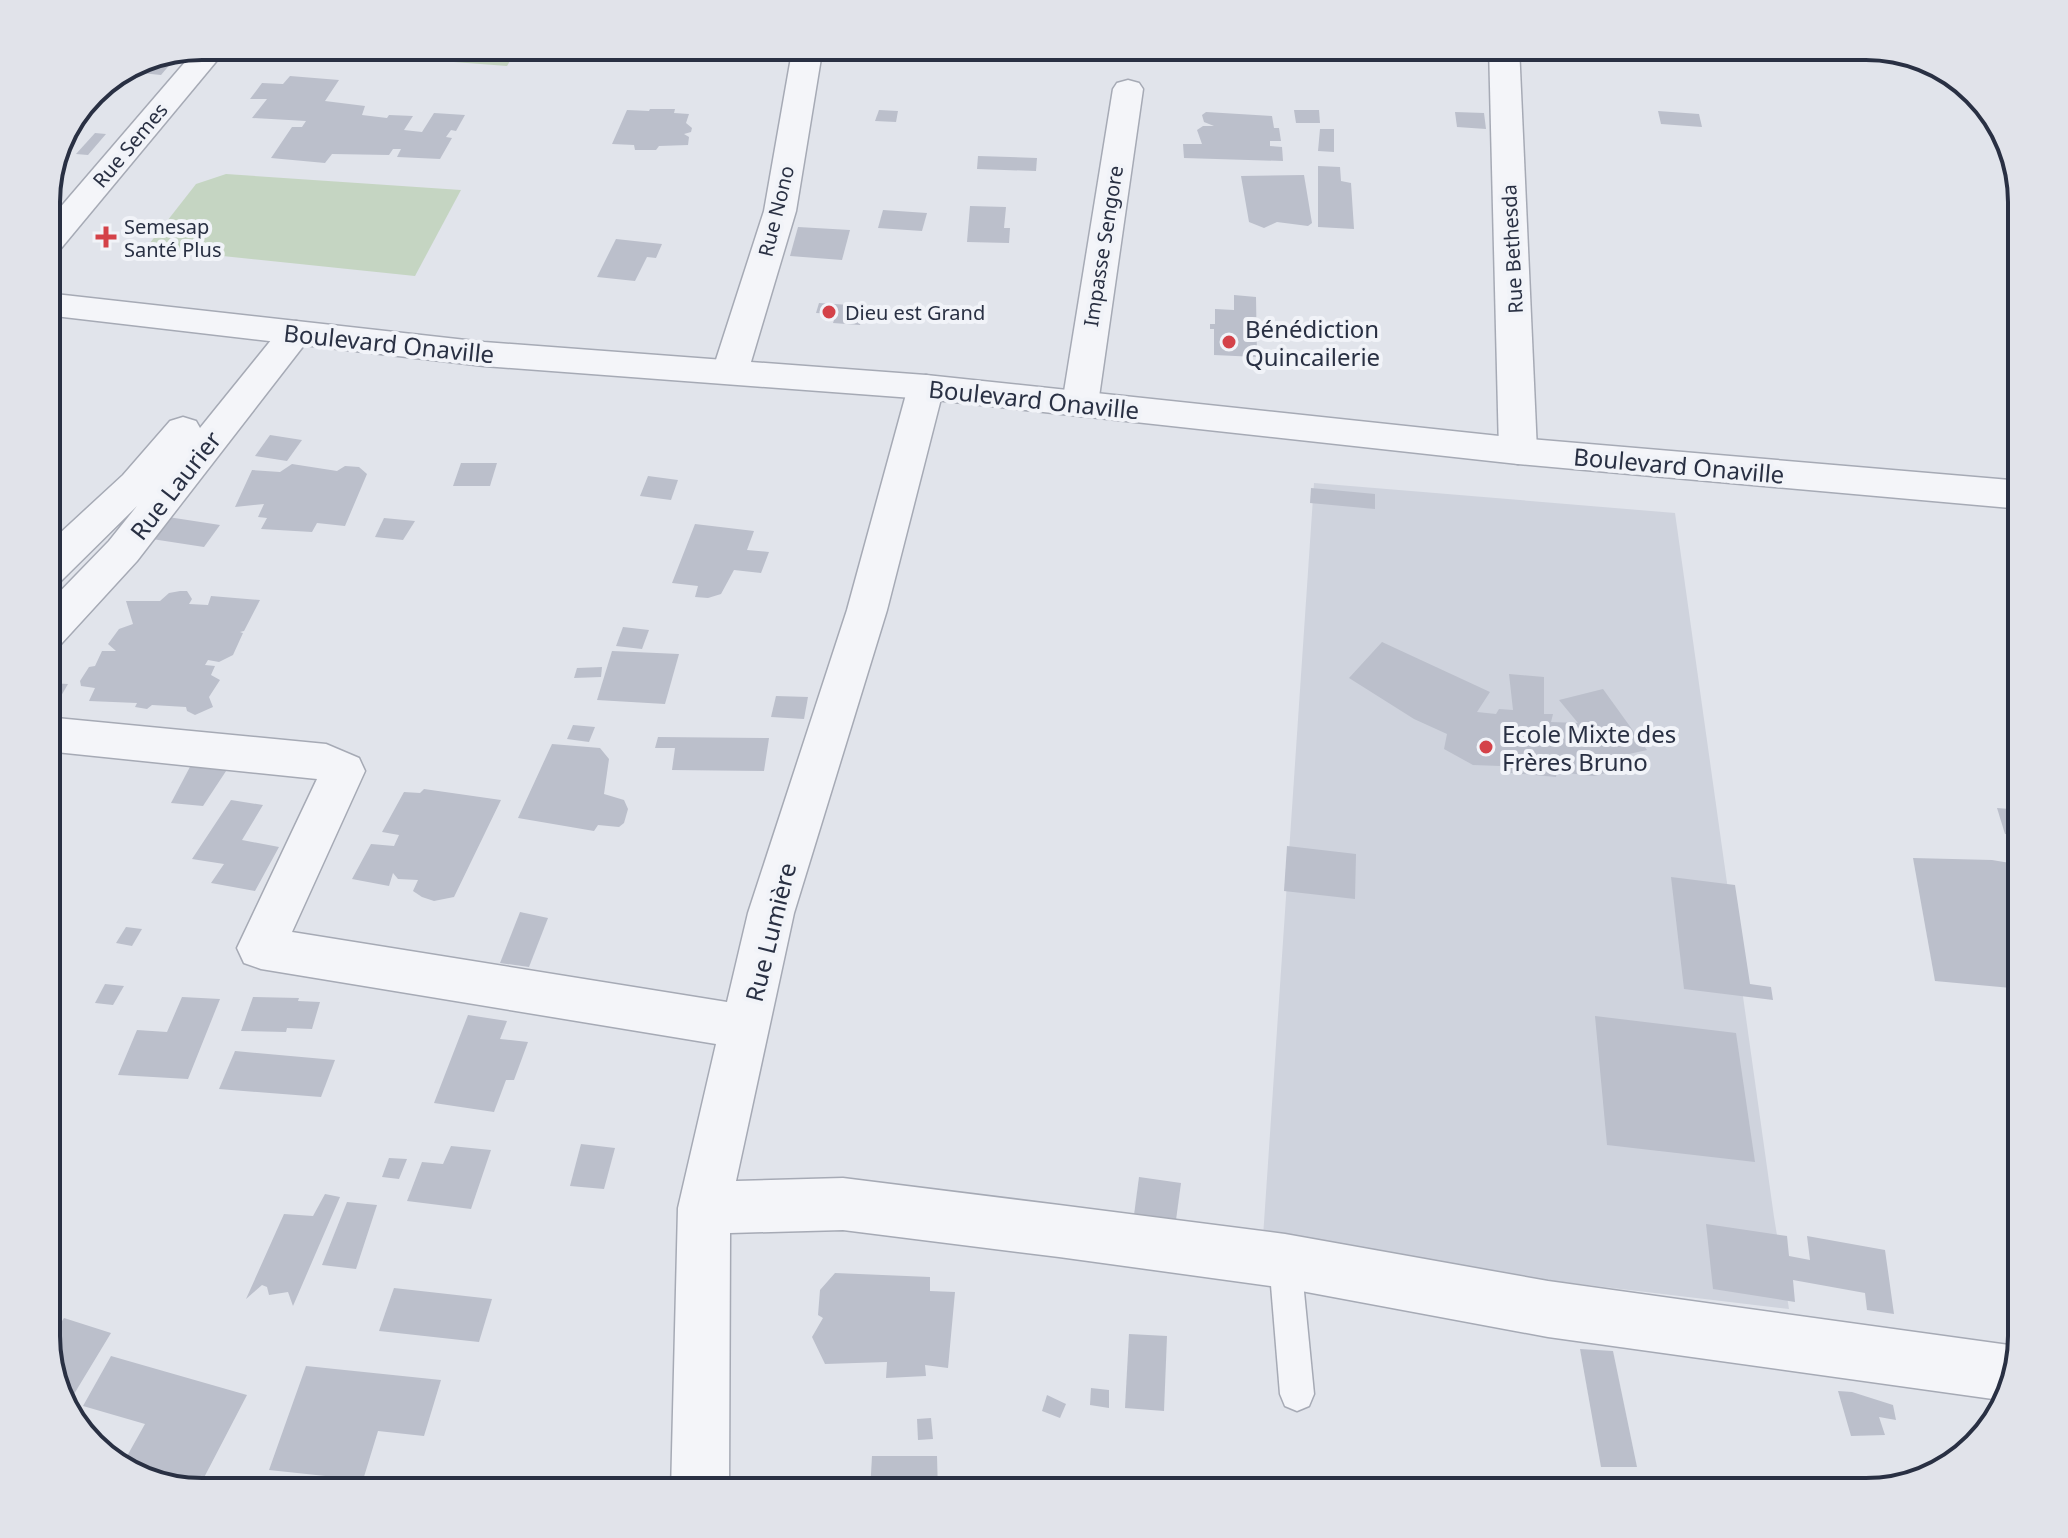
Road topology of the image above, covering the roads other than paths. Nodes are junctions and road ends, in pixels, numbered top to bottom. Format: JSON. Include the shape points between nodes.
{"nodes":[{"id":1,"x":202,"y":60,"type":"edge"},
{"id":2,"x":806,"y":60,"type":"edge"},
{"id":3,"x":1504,"y":60,"type":"edge"},
{"id":4,"x":1128,"y":89,"type":"dead end"},
{"id":5,"x":60,"y":228,"type":"edge"},
{"id":6,"x":60,"y":306,"type":"edge"},
{"id":7,"x":281,"y":330,"type":"junction"},
{"id":8,"x":730,"y":372,"type":"junction"},
{"id":9,"x":926,"y":387,"type":"junction"},
{"id":10,"x":1080,"y":404,"type":"junction"},
{"id":11,"x":1518,"y":451,"type":"junction"},
{"id":12,"x":2008,"y":498,"type":"edge"},
{"id":13,"x":60,"y":557,"type":"edge"},
{"id":14,"x":60,"y":618,"type":"edge"},
{"id":15,"x":60,"y":735,"type":"edge"},
{"id":16,"x":746,"y":1027,"type":"junction"},
{"id":17,"x":704,"y":1208,"type":"junction"},
{"id":18,"x":1285,"y":1261,"type":"junction"},
{"id":19,"x":2003,"y":1372,"type":"edge"},
{"id":20,"x":1297,"y":1394,"type":"dead end"},
{"id":21,"x":700,"y":1478,"type":"edge"}],
"edges":[{"from":1,"to":5,"type":"street","name":"Rue Semes"},
{"from":2,"to":8,"type":"street","name":"Rue Nono","via":[[780,211]]},
{"from":3,"to":11,"type":"street","name":"Rue Bethesda"},
{"from":4,"to":10,"type":"street","name":"Impasse Sengore"},
{"from":6,"to":7,"type":"street","name":"Boulevard Onaville"},
{"from":7,"to":8,"type":"street","name":"Boulevard Onaville","via":[[484,354]]},
{"from":7,"to":13,"type":"street","via":[[137,484]]},
{"from":7,"to":14,"type":"street","name":"Rue Laurier","via":[[123,551]]},
{"from":8,"to":9,"type":"street","name":"Boulevard Onaville"},
{"from":9,"to":10,"type":"street","name":"Boulevard Onaville"},
{"from":9,"to":16,"type":"street","name":"Rue Lumière","via":[[867,610],[771,913]]},
{"from":10,"to":11,"type":"street","name":"Boulevard Onaville"},
{"from":11,"to":12,"type":"street","name":"Boulevard Onaville"},
{"from":15,"to":16,"type":"street","via":[[326,762],[343,771],[261,948]]},
{"from":16,"to":17,"type":"street","name":"Rue Lumière"},
{"from":17,"to":18,"type":"street","via":[[843,1204]]},
{"from":17,"to":21,"type":"street","name":"Rue Lumière"},
{"from":18,"to":19,"type":"street","via":[[1548,1309]]},
{"from":18,"to":20,"type":"lane"}]}
